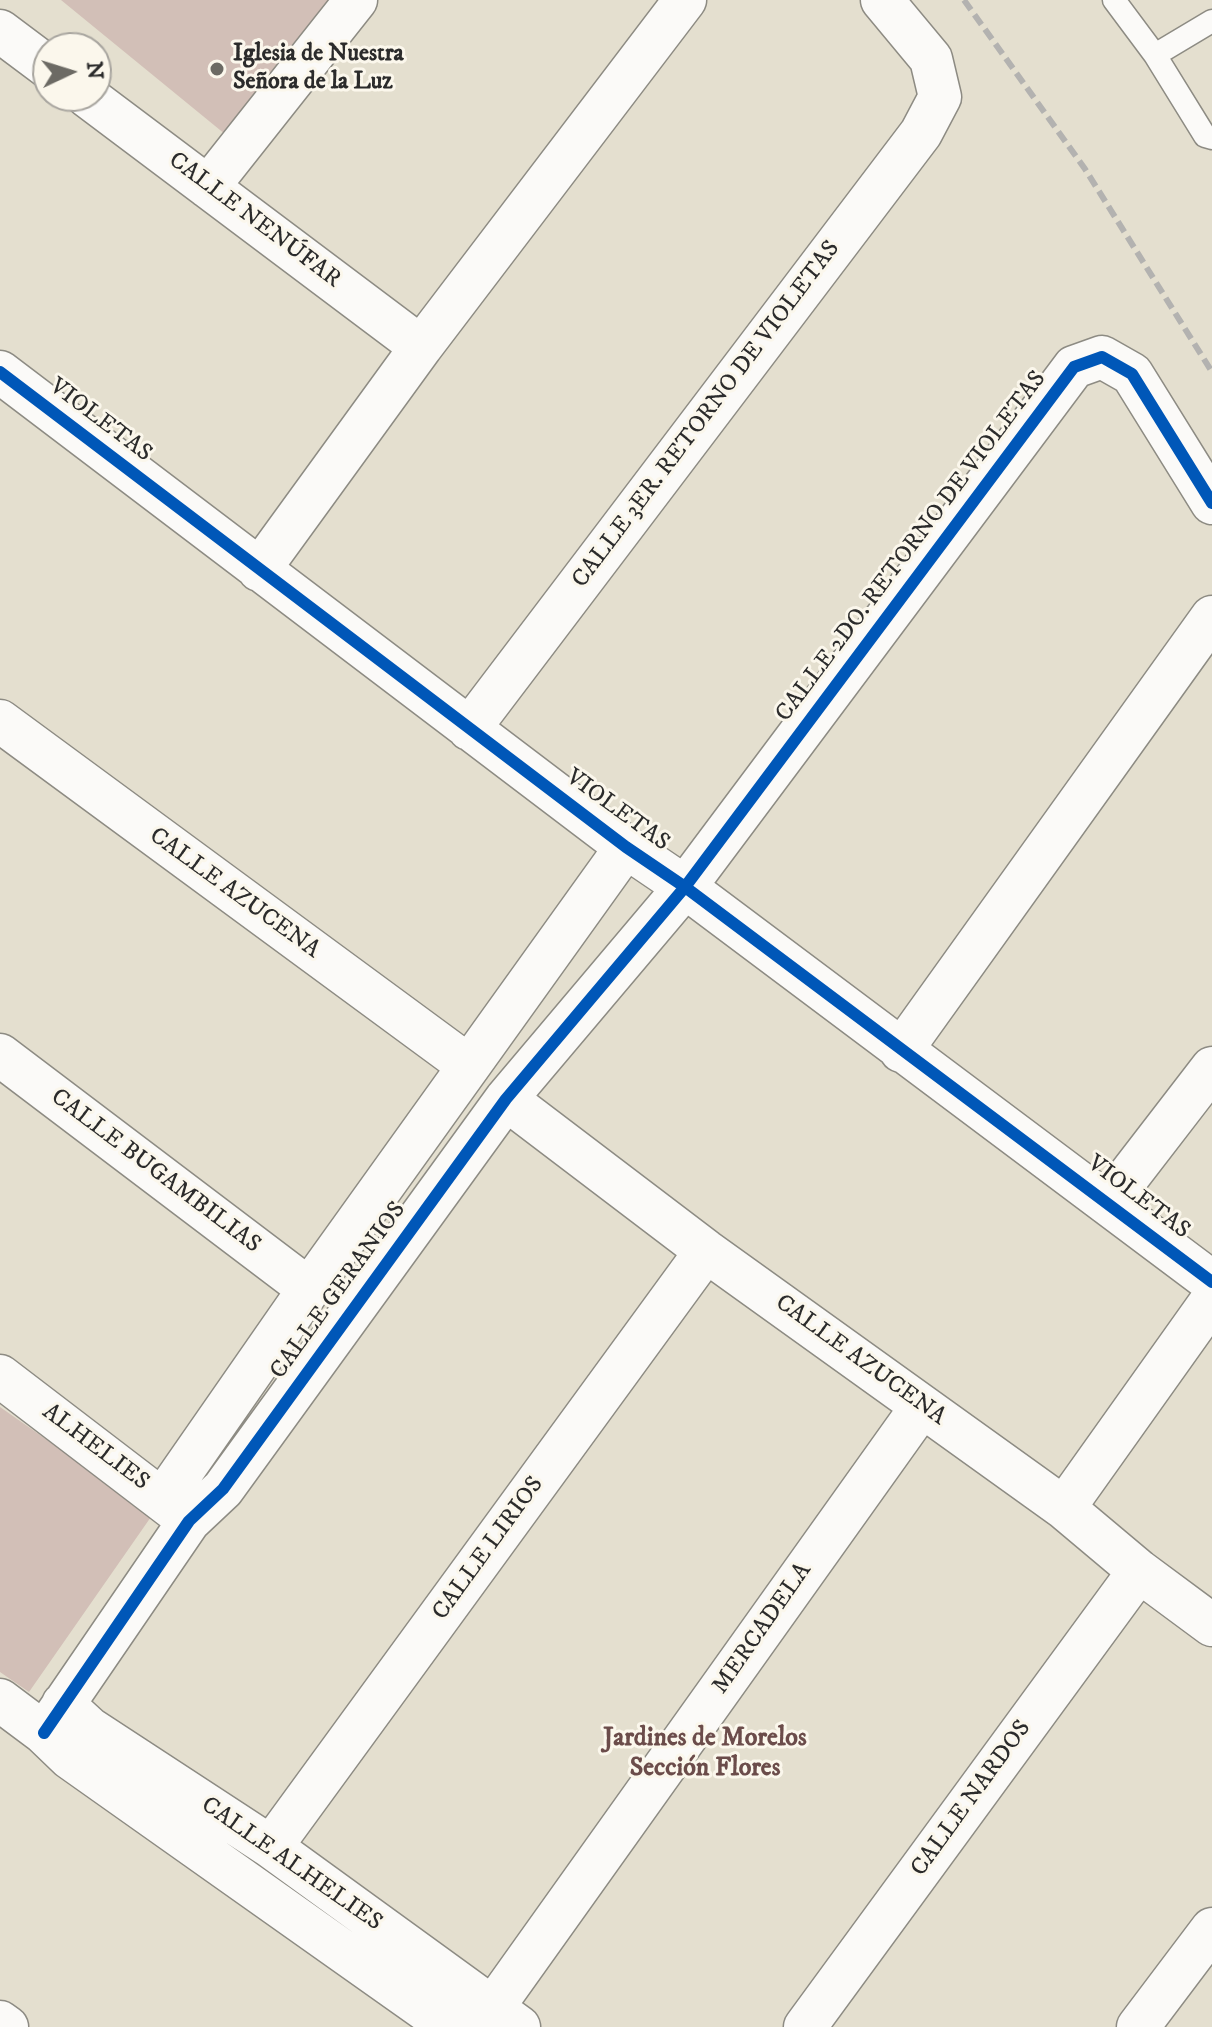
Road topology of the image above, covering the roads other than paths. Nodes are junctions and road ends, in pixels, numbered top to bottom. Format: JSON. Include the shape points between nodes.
{"nodes":[{"id":1,"x":13,"y":0,"type":"edge"},
{"id":2,"x":356,"y":0,"type":"edge"},
{"id":3,"x":685,"y":0,"type":"edge"},
{"id":4,"x":882,"y":0,"type":"edge"},
{"id":5,"x":1114,"y":0,"type":"edge"},
{"id":6,"x":0,"y":17,"type":"edge"},
{"id":7,"x":1212,"y":21,"type":"edge"},
{"id":8,"x":0,"y":31,"type":"edge"},
{"id":9,"x":32,"y":55,"type":"edge"},
{"id":10,"x":1155,"y":55,"type":"junction"},
{"id":11,"x":108,"y":112,"type":"edge"},
{"id":12,"x":1212,"y":138,"type":"edge"},
{"id":13,"x":208,"y":187,"type":"junction"},
{"id":14,"x":421,"y":347,"type":"junction"},
{"id":15,"x":0,"y":372,"type":"edge"},
{"id":16,"x":1212,"y":503,"type":"edge"},
{"id":17,"x":259,"y":570,"type":"junction"},
{"id":18,"x":1212,"y":617,"type":"edge"},
{"id":19,"x":0,"y":721,"type":"edge"},
{"id":20,"x":469,"y":729,"type":"junction"},
{"id":21,"x":626,"y":847,"type":"junction"},
{"id":22,"x":685,"y":887,"type":"junction"},
{"id":23,"x":901,"y":1051,"type":"junction"},
{"id":24,"x":0,"y":1055,"type":"edge"},
{"id":25,"x":469,"y":1066,"type":"junction"},
{"id":26,"x":1212,"y":1068,"type":"edge"},
{"id":27,"x":506,"y":1099,"type":"junction"},
{"id":28,"x":385,"y":1183,"type":"junction"},
{"id":29,"x":1108,"y":1203,"type":"junction"},
{"id":30,"x":426,"y":1210,"type":"junction"},
{"id":31,"x":706,"y":1251,"type":"junction"},
{"id":32,"x":1212,"y":1282,"type":"edge"},
{"id":33,"x":309,"y":1289,"type":"junction"},
{"id":34,"x":1212,"y":1300,"type":"edge"},
{"id":35,"x":0,"y":1376,"type":"edge"},
{"id":36,"x":922,"y":1406,"type":"junction"},
{"id":37,"x":1064,"y":1508,"type":"junction"},
{"id":38,"x":176,"y":1510,"type":"junction"},
{"id":39,"x":1139,"y":1571,"type":"junction"},
{"id":40,"x":1212,"y":1625,"type":"edge"},
{"id":41,"x":0,"y":1700,"type":"edge"},
{"id":42,"x":54,"y":1718,"type":"junction"},
{"id":43,"x":271,"y":1847,"type":"junction"},
{"id":44,"x":1212,"y":1929,"type":"edge"},
{"id":45,"x":497,"y":2021,"type":"edge"},
{"id":46,"x":0,"y":2022,"type":"edge"},
{"id":47,"x":7,"y":2027,"type":"edge"},
{"id":48,"x":450,"y":2027,"type":"edge"},
{"id":49,"x":805,"y":2027,"type":"edge"},
{"id":50,"x":1138,"y":2027,"type":"edge"}],
"edges":[{"from":1,"to":6,"type":"street"},
{"from":2,"to":13,"type":"street"},
{"from":3,"to":14,"type":"street"},
{"from":4,"to":20,"type":"street","name":"CALLE 3ER. RETORNO DE VIOLETAS","via":[[931,59],[940,97],[921,133]]},
{"from":5,"to":10,"type":"lane"},
{"from":7,"to":10,"type":"lane"},
{"from":8,"to":9,"type":"street"},
{"from":10,"to":12,"type":"lane","via":[[1205,136]]},
{"from":11,"to":13,"type":"street","name":"CALLE NENÚFAR"},
{"from":13,"to":14,"type":"street","name":"CALLE NENÚFAR"},
{"from":14,"to":17,"type":"street"},
{"from":15,"to":17,"type":"street","name":"VIOLETAS"},
{"from":16,"to":22,"type":"street","name":"CALLE 2DO. RETORNO DE VIOLETAS","via":[[1132,374],[1102,357],[1074,367]]},
{"from":17,"to":20,"type":"street","name":"VIOLETAS"},
{"from":18,"to":23,"type":"street"},
{"from":19,"to":25,"type":"street","name":"CALLE AZUCENA"},
{"from":20,"to":21,"type":"street","name":"VIOLETAS"},
{"from":21,"to":22,"type":"street","name":"VIOLETAS"},
{"from":21,"to":25,"type":"street","name":"CALLE GERANIOS"},
{"from":22,"to":23,"type":"street","name":"VIOLETAS"},
{"from":22,"to":27,"type":"street","name":"CALLE GERANIOS"},
{"from":23,"to":29,"type":"street","name":"VIOLETAS"},
{"from":24,"to":33,"type":"street","name":"CALLE BUGAMBILIAS"},
{"from":25,"to":28,"type":"street","name":"CALLE GERANIOS"},
{"from":26,"to":29,"type":"street"},
{"from":27,"to":30,"type":"street","name":"CALLE GERANIOS"},
{"from":27,"to":31,"type":"street","name":"CALLE AZUCENA"},
{"from":28,"to":30,"type":"street"},
{"from":28,"to":33,"type":"street","name":"CALLE GERANIOS"},
{"from":29,"to":32,"type":"street","name":"VIOLETAS"},
{"from":30,"to":38,"type":"street","name":"CALLE GERANIOS","via":[[223,1489]]},
{"from":31,"to":36,"type":"street","name":"CALLE AZUCENA"},
{"from":31,"to":43,"type":"street","name":"CALLE LIRIOS"},
{"from":33,"to":38,"type":"street","name":"CALLE GERANIOS"},
{"from":34,"to":37,"type":"street"},
{"from":35,"to":38,"type":"street","name":"ALHELIES"},
{"from":36,"to":37,"type":"street","name":"CALLE AZUCENA"},
{"from":36,"to":45,"type":"street","name":"MERCADELA"},
{"from":37,"to":39,"type":"street","name":"CALLE AZUCENA"},
{"from":38,"to":42,"type":"street","name":"CALLE GERANIOS"},
{"from":39,"to":40,"type":"street","name":"CALLE AZUCENA"},
{"from":39,"to":49,"type":"street","name":"CALLE NARDOS"},
{"from":41,"to":42,"type":"street","name":"CALLE ALHELIES"},
{"from":42,"to":43,"type":"street","name":"CALLE ALHELIES","via":[[89,1728]]},
{"from":42,"to":48,"type":"street","name":"CALLE ALHELIES","via":[[70,1758]]},
{"from":43,"to":45,"type":"street","name":"CALLE ALHELIES"},
{"from":44,"to":50,"type":"street"},
{"from":46,"to":47,"type":"street"}]}
